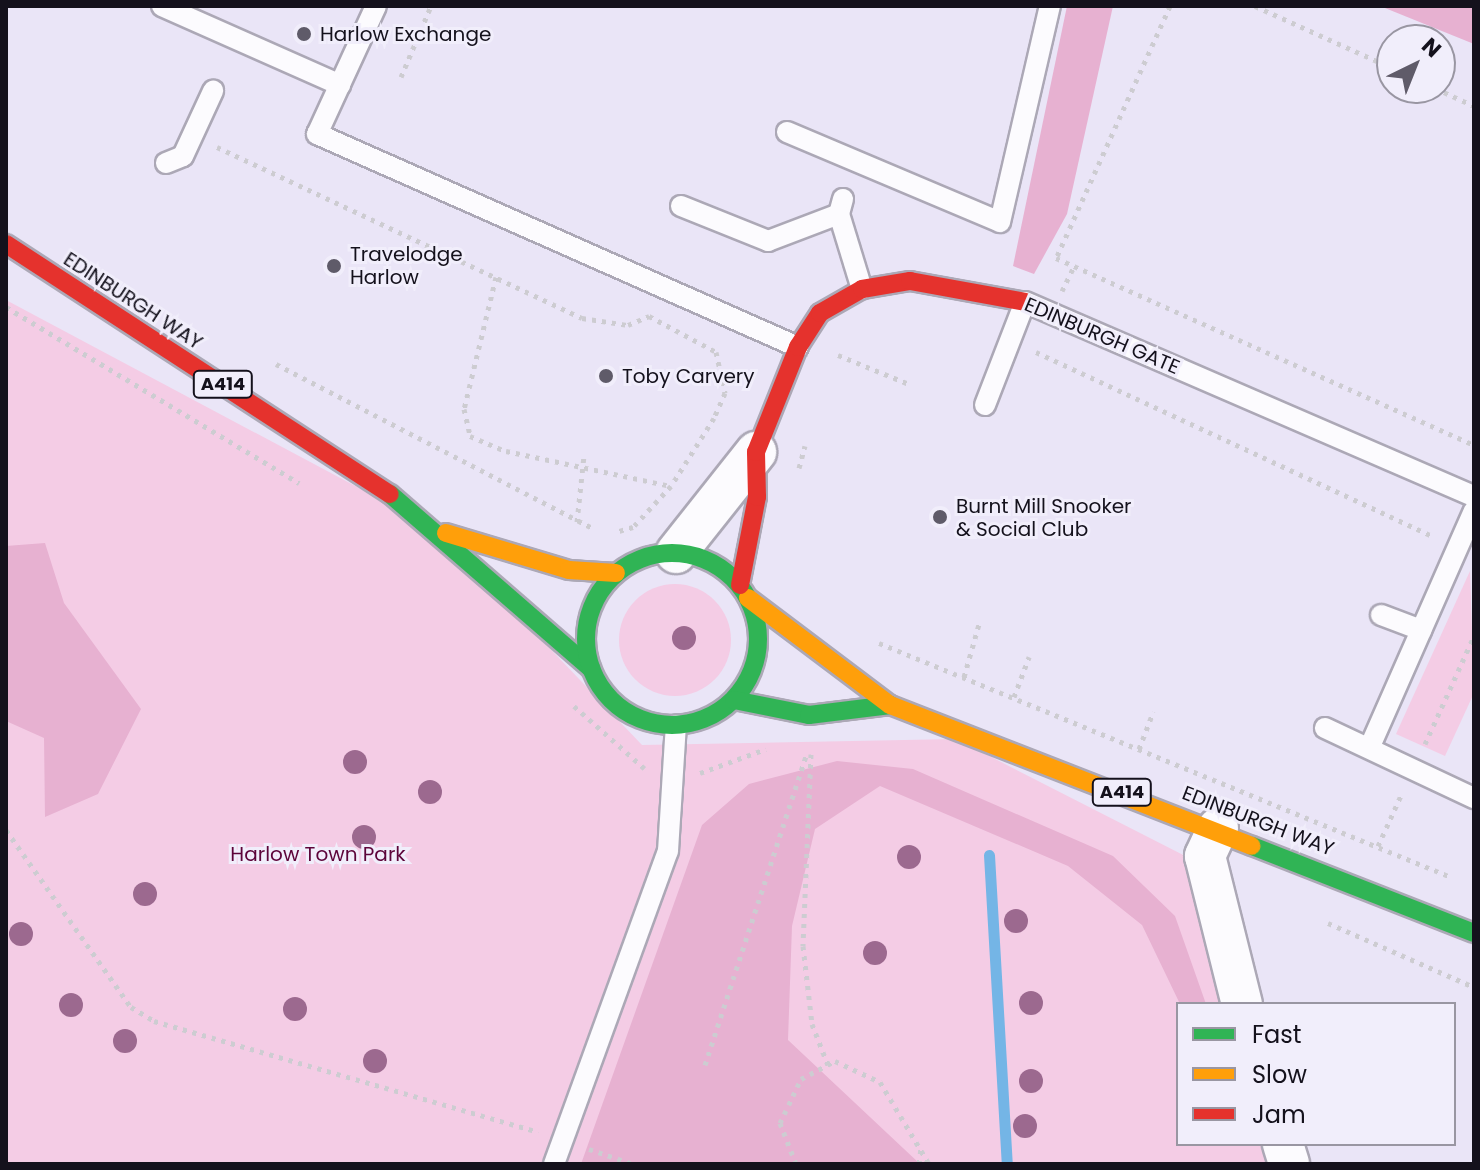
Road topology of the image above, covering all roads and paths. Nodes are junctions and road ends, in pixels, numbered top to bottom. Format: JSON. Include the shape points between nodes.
{"nodes":[{"id":1,"x":162,"y":6,"type":"edge"},
{"id":2,"x":376,"y":6,"type":"edge"},
{"id":3,"x":431,"y":6,"type":"edge"},
{"id":4,"x":1050,"y":6,"type":"edge"},
{"id":5,"x":1170,"y":6,"type":"edge"},
{"id":6,"x":1255,"y":6,"type":"edge"},
{"id":7,"x":1376,"y":61,"type":"edge"},
{"id":8,"x":401,"y":77,"type":"dead end"},
{"id":9,"x":340,"y":85,"type":"junction"},
{"id":10,"x":213,"y":91,"type":"dead end"},
{"id":11,"x":787,"y":132,"type":"dead end"},
{"id":12,"x":192,"y":136,"type":"junction"},
{"id":13,"x":166,"y":163,"type":"dead end"},
{"id":14,"x":681,"y":206,"type":"dead end"},
{"id":15,"x":6,"y":244,"type":"edge"},
{"id":16,"x":496,"y":277,"type":"junction"},
{"id":17,"x":862,"y":289,"type":"junction"},
{"id":18,"x":1025,"y":302,"type":"junction"},
{"id":19,"x":6,"y":307,"type":"edge"},
{"id":20,"x":1009,"y":339,"type":"junction"},
{"id":21,"x":838,"y":342,"type":"dead end"},
{"id":22,"x":798,"y":347,"type":"junction"},
{"id":23,"x":831,"y":353,"type":"junction"},
{"id":24,"x":260,"y":356,"type":"dead end"},
{"id":25,"x":827,"y":368,"type":"dead end"},
{"id":26,"x":909,"y":384,"type":"dead end"},
{"id":27,"x":985,"y":405,"type":"dead end"},
{"id":28,"x":810,"y":429,"type":"dead end"},
{"id":29,"x":1474,"y":445,"type":"edge"},
{"id":30,"x":756,"y":452,"type":"junction"},
{"id":31,"x":584,"y":455,"type":"dead end"},
{"id":32,"x":583,"y":466,"type":"junction"},
{"id":33,"x":797,"y":474,"type":"dead end"},
{"id":34,"x":303,"y":485,"type":"dead end"},
{"id":35,"x":671,"y":486,"type":"junction"},
{"id":36,"x":1474,"y":496,"type":"edge"},
{"id":37,"x":1474,"y":511,"type":"edge"},
{"id":38,"x":577,"y":522,"type":"junction"},
{"id":39,"x":436,"y":529,"type":"junction"},
{"id":40,"x":1458,"y":548,"type":"junction"},
{"id":41,"x":676,"y":553,"type":"junction"},
{"id":42,"x":616,"y":573,"type":"junction"},
{"id":43,"x":744,"y":591,"type":"junction"},
{"id":44,"x":1381,"y":615,"type":"dead end"},
{"id":45,"x":979,"y":624,"type":"dead end"},
{"id":46,"x":1421,"y":630,"type":"junction"},
{"id":47,"x":875,"y":641,"type":"dead end"},
{"id":48,"x":1029,"y":657,"type":"dead end"},
{"id":49,"x":591,"y":669,"type":"junction"},
{"id":50,"x":964,"y":677,"type":"junction"},
{"id":51,"x":1014,"y":697,"type":"junction"},
{"id":52,"x":734,"y":700,"type":"junction"},
{"id":53,"x":890,"y":705,"type":"junction"},
{"id":54,"x":1153,"y":712,"type":"dead end"},
{"id":55,"x":676,"y":725,"type":"junction"},
{"id":56,"x":1325,"y":728,"type":"dead end"},
{"id":57,"x":1371,"y":744,"type":"junction"},
{"id":58,"x":1139,"y":749,"type":"junction"},
{"id":59,"x":1474,"y":798,"type":"edge"},
{"id":60,"x":1218,"y":828,"type":"junction"},
{"id":61,"x":6,"y":830,"type":"edge"},
{"id":62,"x":1460,"y":881,"type":"dead end"},
{"id":63,"x":1474,"y":933,"type":"edge"},
{"id":64,"x":1241,"y":1002,"type":"edge"},
{"id":65,"x":705,"y":1065,"type":"dead end"},
{"id":66,"x":828,"y":1065,"type":"junction"},
{"id":67,"x":563,"y":1140,"type":"junction"},
{"id":68,"x":922,"y":1146,"type":"junction"},
{"id":69,"x":622,"y":1162,"type":"edge"},
{"id":70,"x":554,"y":1164,"type":"edge"},
{"id":71,"x":633,"y":1164,"type":"edge"},
{"id":72,"x":796,"y":1164,"type":"edge"},
{"id":73,"x":919,"y":1164,"type":"edge"},
{"id":74,"x":929,"y":1164,"type":"edge"}],
"edges":[{"from":1,"to":9,"type":"lane"},
{"from":2,"to":9,"type":"lane"},
{"from":3,"to":8,"type":"path"},
{"from":4,"to":11,"type":"lane","via":[[1000,222]]},
{"from":5,"to":29,"type":"path","via":[[1056,258]]},
{"from":6,"to":7,"type":"path"},
{"from":9,"to":22,"type":"lane","via":[[317,134]]},
{"from":10,"to":12,"type":"lane"},
{"from":12,"to":13,"type":"lane","via":[[183,156]]},
{"from":12,"to":16,"type":"path"},
{"from":14,"to":17,"type":"lane","via":[[768,241],[841,206]]},
{"from":15,"to":39,"type":"main road","name":"EDINBURGH WAY","number":"A414","via":[[334,453]]},
{"from":16,"to":32,"type":"path","via":[[464,424],[470,436],[506,451]]},
{"from":16,"to":35,"type":"path","via":[[582,318],[628,325],[649,316],[716,352],[725,393]]},
{"from":17,"to":18,"type":"main road","name":"EDINBURGH GATE","via":[[923,282]]},
{"from":17,"to":22,"type":"main road","name":"EDINBURGH GATE","via":[[820,313]]},
{"from":18,"to":20,"type":"lane"},
{"from":18,"to":36,"type":"lane","name":"EDINBURGH GATE"},
{"from":19,"to":34,"type":"path"},
{"from":20,"to":27,"type":"lane"},
{"from":20,"to":40,"type":"path"},
{"from":21,"to":23,"type":"path"},
{"from":22,"to":30,"type":"main road","name":"EDINBURGH GATE"},
{"from":23,"to":25,"type":"path"},
{"from":23,"to":26,"type":"path"},
{"from":24,"to":38,"type":"path"},
{"from":28,"to":33,"type":"path"},
{"from":30,"to":41,"type":"street","name":"EDINBURGH GATE"},
{"from":30,"to":43,"type":"main road","name":"EDINBURGH GATE","via":[[757,497]]},
{"from":31,"to":32,"type":"path"},
{"from":32,"to":35,"type":"path"},
{"from":32,"to":38,"type":"path"},
{"from":35,"to":38,"type":"path","via":[[633,527],[608,533]]},
{"from":37,"to":40,"type":"lane"},
{"from":39,"to":42,"type":"main road","name":"EDINBURGH WAY","number":"A414","via":[[569,570]]},
{"from":39,"to":49,"type":"main road","name":"EDINBURGH WAY","number":"A414"},
{"from":40,"to":46,"type":"lane"},
{"from":41,"to":42,"type":"main road"},
{"from":41,"to":43,"type":"main road","via":[[711,563]]},
{"from":42,"to":49,"type":"main road","via":[[588,617]]},
{"from":43,"to":52,"type":"main road","via":[[758,651]]},
{"from":43,"to":53,"type":"main road","name":"EDINBURGH WAY","number":"A414"},
{"from":44,"to":46,"type":"lane"},
{"from":45,"to":50,"type":"path"},
{"from":46,"to":57,"type":"lane"},
{"from":47,"to":50,"type":"path"},
{"from":48,"to":51,"type":"path"},
{"from":49,"to":55,"type":"main road","via":[[624,711]]},
{"from":50,"to":51,"type":"path"},
{"from":51,"to":58,"type":"path"},
{"from":52,"to":53,"type":"main road","name":"EDINBURGH WAY","number":"A414","via":[[809,715]]},
{"from":52,"to":55,"type":"main road"},
{"from":53,"to":60,"type":"main road","name":"EDINBURGH WAY","number":"A414"},
{"from":54,"to":58,"type":"path"},
{"from":55,"to":67,"type":"lane","via":[[668,851]]},
{"from":56,"to":57,"type":"lane"},
{"from":57,"to":59,"type":"lane"},
{"from":58,"to":62,"type":"path"},
{"from":60,"to":63,"type":"main road","name":"EDINBURGH WAY","number":"A414"},
{"from":60,"to":64,"type":"street","via":[[1207,870]]},
{"from":61,"to":67,"type":"path","via":[[131,1007],[154,1021]]},
{"from":65,"to":66,"type":"path","via":[[812,736],[803,946],[812,1024]]},
{"from":66,"to":68,"type":"path","via":[[835,1061],[880,1082]]},
{"from":66,"to":72,"type":"path","via":[[801,1079],[780,1123]]},
{"from":67,"to":69,"type":"path"},
{"from":67,"to":70,"type":"lane"},
{"from":68,"to":73,"type":"path"},
{"from":68,"to":74,"type":"path"},
{"from":69,"to":71,"type":"path"}]}
